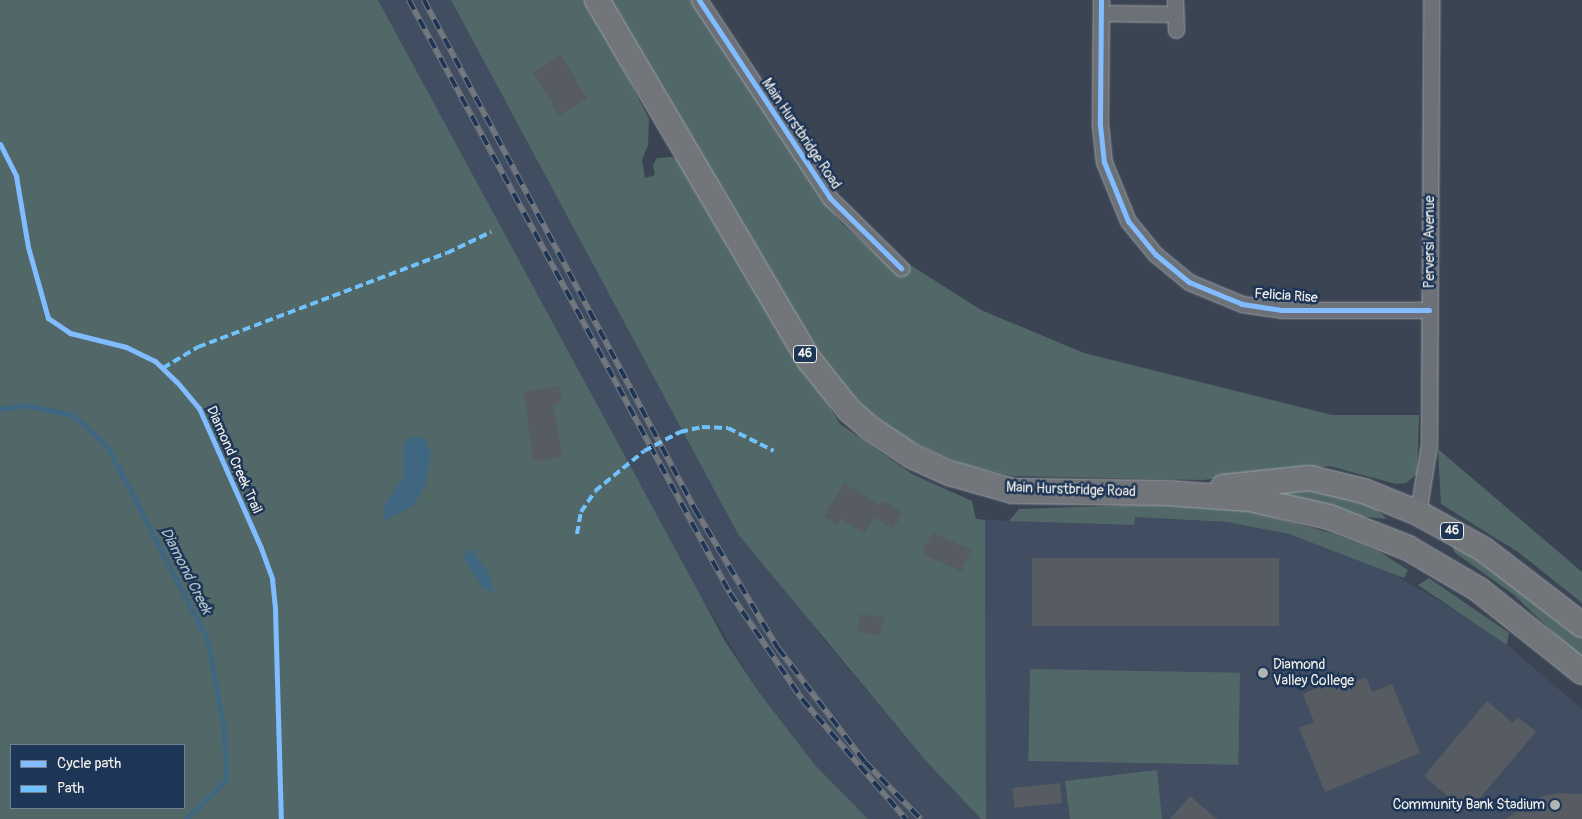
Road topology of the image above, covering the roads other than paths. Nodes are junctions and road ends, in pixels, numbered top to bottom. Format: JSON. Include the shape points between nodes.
{"nodes":[{"id":1,"x":597,"y":0,"type":"edge"},
{"id":2,"x":699,"y":0,"type":"edge"},
{"id":3,"x":1432,"y":0,"type":"edge"},
{"id":4,"x":1101,"y":7,"type":"edge"},
{"id":5,"x":1175,"y":7,"type":"edge"},
{"id":6,"x":1176,"y":30,"type":"dead end"},
{"id":7,"x":901,"y":268,"type":"dead end"},
{"id":8,"x":1429,"y":310,"type":"junction"},
{"id":9,"x":1167,"y":492,"type":"junction"},
{"id":10,"x":1418,"y":513,"type":"junction"},
{"id":11,"x":1408,"y":548,"type":"junction"},
{"id":12,"x":1582,"y":625,"type":"edge"},
{"id":13,"x":1582,"y":672,"type":"edge"}],
"edges":[{"from":1,"to":9,"type":"main road","name":"Main Hurstbridge Road","number":"46","via":[[810,361],[849,410],[871,429],[949,473],[1013,491]]},
{"from":2,"to":7,"type":"street","name":"Main Hurstbridge Road","via":[[830,198]]},
{"from":3,"to":8,"type":"street","name":"Perversi Avenue"},
{"from":4,"to":5,"type":"street"},
{"from":4,"to":8,"type":"street","name":"Felicia Rise","via":[[1100,125],[1104,162],[1128,221],[1161,259],[1206,291],[1249,306],[1282,310]]},
{"from":5,"to":6,"type":"street"},
{"from":8,"to":10,"type":"street","name":"Perversi Avenue","via":[[1428,463]]},
{"from":9,"to":10,"type":"main road","name":"Main Hurstbridge Road","number":"46","via":[[1320,479],[1364,490]]},
{"from":9,"to":11,"type":"main road","name":"Main Hurstbridge Road","number":"46","via":[[1250,499],[1301,509]]},
{"from":10,"to":11,"type":"main road"},
{"from":10,"to":12,"type":"main road","name":"Main Hurstbridge Road","number":"46","via":[[1513,570]]},
{"from":11,"to":13,"type":"main road","name":"Main Hurstbridge Road","number":"46","via":[[1505,607]]}]}
